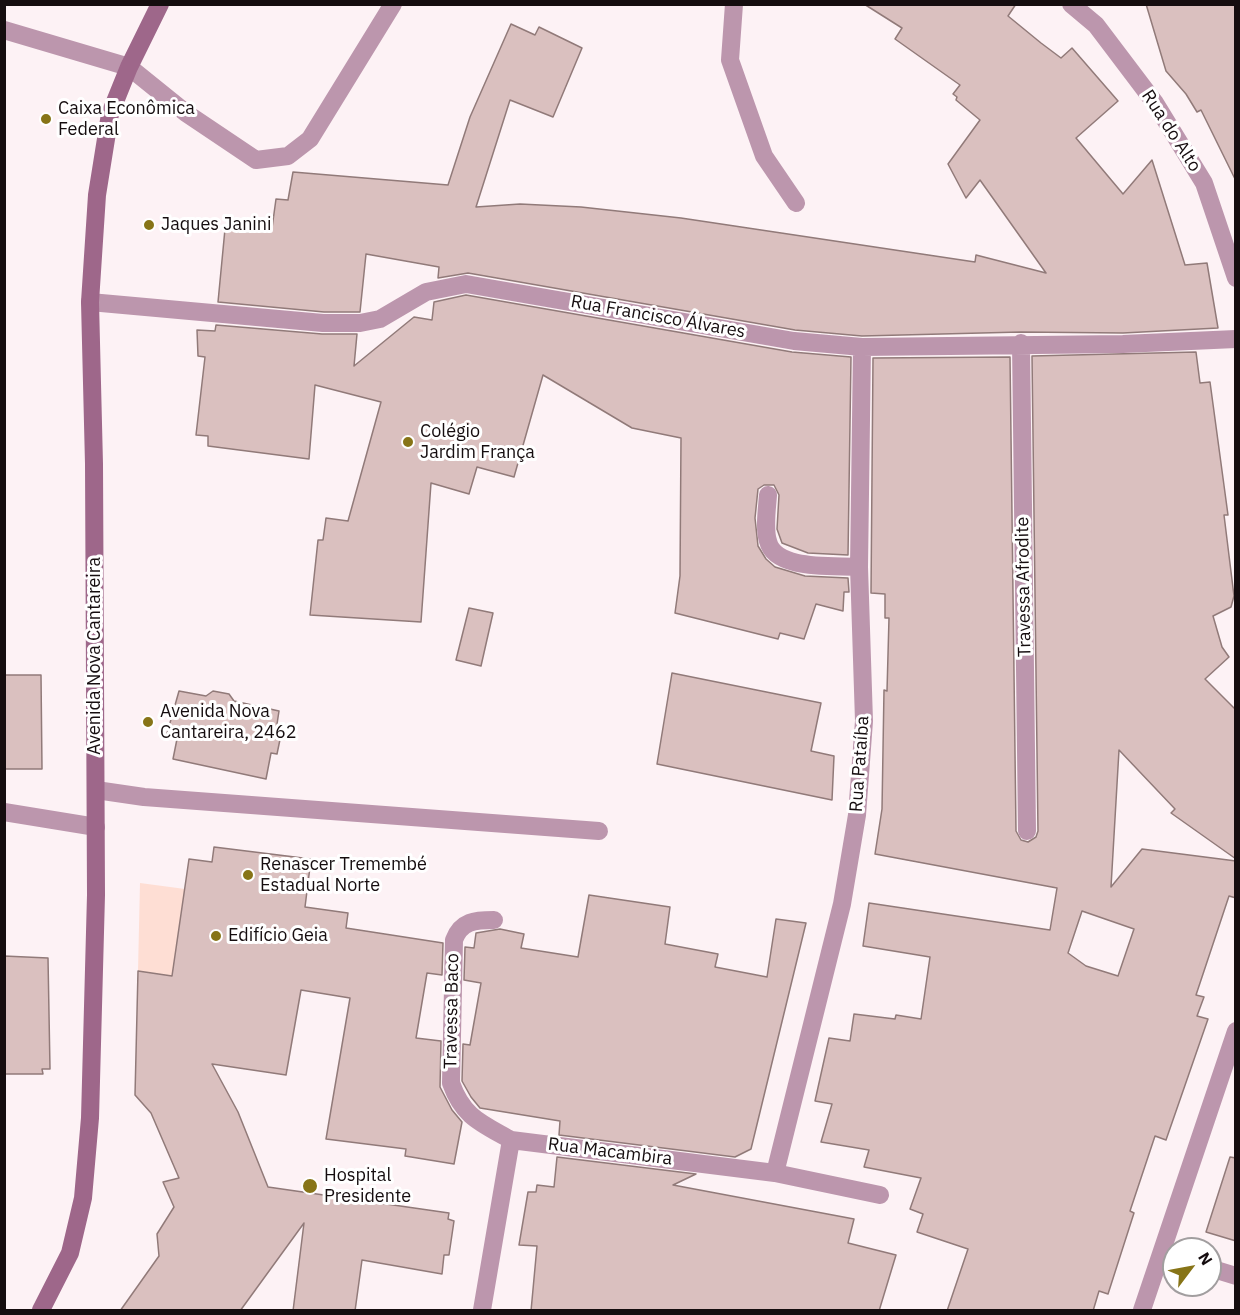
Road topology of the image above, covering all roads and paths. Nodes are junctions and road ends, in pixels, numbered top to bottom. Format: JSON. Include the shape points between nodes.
{"nodes":[{"id":1,"x":160,"y":4,"type":"edge"},
{"id":2,"x":393,"y":4,"type":"edge"},
{"id":3,"x":734,"y":4,"type":"edge"},
{"id":4,"x":1071,"y":4,"type":"edge"},
{"id":5,"x":1094,"y":4,"type":"edge"},
{"id":6,"x":1096,"y":25,"type":"junction"},
{"id":7,"x":4,"y":30,"type":"edge"},
{"id":8,"x":129,"y":67,"type":"junction"},
{"id":9,"x":796,"y":203,"type":"dead end"},
{"id":10,"x":1236,"y":278,"type":"edge"},
{"id":11,"x":90,"y":302,"type":"junction"},
{"id":12,"x":1236,"y":339,"type":"edge"},
{"id":13,"x":1021,"y":343,"type":"junction"},
{"id":14,"x":862,"y":346,"type":"junction"},
{"id":15,"x":768,"y":495,"type":"dead end"},
{"id":16,"x":860,"y":567,"type":"junction"},
{"id":17,"x":96,"y":790,"type":"junction"},
{"id":18,"x":4,"y":812,"type":"edge"},
{"id":19,"x":96,"y":827,"type":"junction"},
{"id":20,"x":599,"y":831,"type":"dead end"},
{"id":21,"x":1027,"y":831,"type":"dead end"},
{"id":22,"x":494,"y":920,"type":"dead end"},
{"id":23,"x":1236,"y":1031,"type":"edge"},
{"id":24,"x":511,"y":1140,"type":"junction"},
{"id":25,"x":775,"y":1173,"type":"junction"},
{"id":26,"x":880,"y":1195,"type":"dead end"},
{"id":27,"x":1172,"y":1237,"type":"edge"},
{"id":28,"x":1162,"y":1265,"type":"edge"},
{"id":29,"x":41,"y":1311,"type":"edge"},
{"id":30,"x":482,"y":1311,"type":"edge"},
{"id":31,"x":1142,"y":1311,"type":"edge"}],
"edges":[{"from":1,"to":8,"type":"main road","name":"Avenida Nova Cantareira"},
{"from":2,"to":8,"type":"street","via":[[310,139],[288,156],[256,160],[186,113]]},
{"from":3,"to":9,"type":"street","via":[[730,60],[764,156]]},
{"from":4,"to":6,"type":"street","name":"Rua do Alto"},
{"from":5,"to":6,"type":"street"},
{"from":6,"to":10,"type":"street","name":"Rua do Alto","via":[[1155,103],[1204,183]]},
{"from":7,"to":8,"type":"street"},
{"from":8,"to":11,"type":"main road","name":"Avenida Nova Cantareira","via":[[110,114],[97,195]]},
{"from":11,"to":14,"type":"street","name":"Rua Francisco Álvares","via":[[360,323],[380,319],[426,292],[466,284],[794,341]]},
{"from":11,"to":17,"type":"main road","name":"Avenida Nova Cantareira"},
{"from":12,"to":13,"type":"street","name":"Rua Francisco Álvares"},
{"from":13,"to":14,"type":"street","name":"Rua Francisco Álvares"},
{"from":13,"to":21,"type":"street","name":"Travessa Afrodite"},
{"from":14,"to":16,"type":"street","name":"Rua Pataíba"},
{"from":15,"to":16,"type":"street","via":[[767,540],[777,557],[789,562]]},
{"from":16,"to":25,"type":"street","name":"Rua Pataíba","via":[[864,721],[857,814],[842,904]]},
{"from":17,"to":19,"type":"main road","name":"Avenida Nova Cantareira"},
{"from":17,"to":20,"type":"street","via":[[144,797]]},
{"from":18,"to":19,"type":"street"},
{"from":19,"to":29,"type":"main road","name":"Avenida Nova Cantareira","via":[[88,1161],[70,1254]]},
{"from":22,"to":24,"type":"street","name":"Travessa Baco","via":[[467,923],[458,929],[454,940],[451,1083],[458,1104]]},
{"from":23,"to":27,"type":"street"},
{"from":24,"to":25,"type":"street","name":"Rua Macambira"},
{"from":24,"to":30,"type":"street"},
{"from":25,"to":26,"type":"street","name":"Rua Macambira"},
{"from":28,"to":31,"type":"street"}]}
